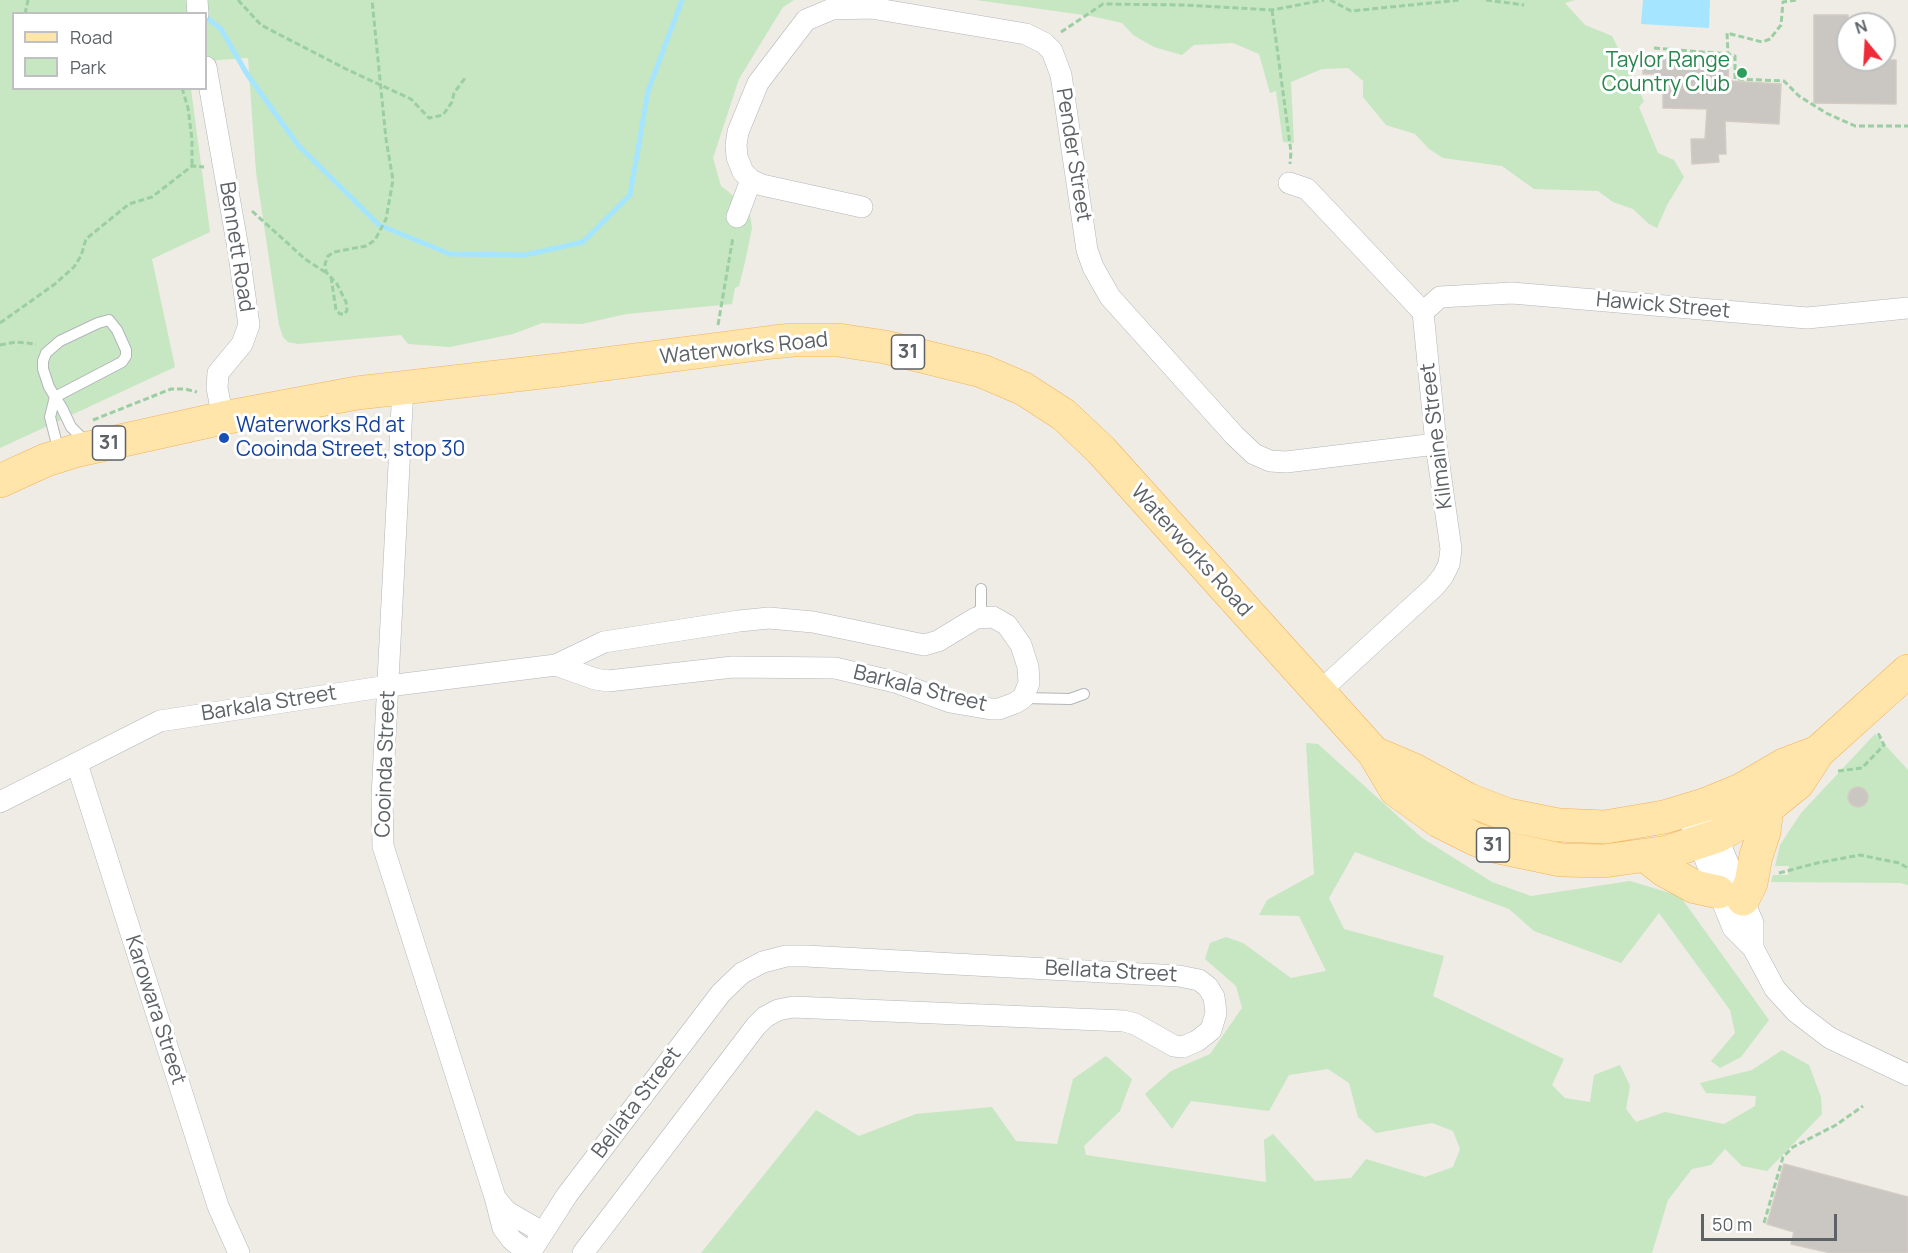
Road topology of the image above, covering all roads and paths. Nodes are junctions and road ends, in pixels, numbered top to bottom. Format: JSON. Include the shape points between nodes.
{"nodes":[{"id":1,"x":238,"y":0,"type":"edge"},
{"id":2,"x":372,"y":0,"type":"edge"},
{"id":3,"x":1324,"y":0,"type":"edge"},
{"id":4,"x":1330,"y":0,"type":"edge"},
{"id":5,"x":1460,"y":0,"type":"edge"},
{"id":6,"x":1486,"y":0,"type":"edge"},
{"id":7,"x":1796,"y":0,"type":"edge"},
{"id":8,"x":1524,"y":5,"type":"dead end"},
{"id":9,"x":1272,"y":10,"type":"junction"},
{"id":10,"x":1044,"y":43,"type":"junction"},
{"id":11,"x":1654,"y":48,"type":"dead end"},
{"id":12,"x":1728,"y":54,"type":"junction"},
{"id":13,"x":207,"y":73,"type":"edge"},
{"id":14,"x":465,"y":78,"type":"dead end"},
{"id":15,"x":381,"y":85,"type":"junction"},
{"id":16,"x":183,"y":90,"type":"edge"},
{"id":17,"x":1908,"y":126,"type":"edge"},
{"id":18,"x":192,"y":166,"type":"junction"},
{"id":19,"x":209,"y":168,"type":"dead end"},
{"id":20,"x":751,"y":180,"type":"junction"},
{"id":21,"x":1289,"y":183,"type":"joint"},
{"id":22,"x":862,"y":207,"type":"dead end"},
{"id":23,"x":251,"y":210,"type":"dead end"},
{"id":24,"x":737,"y":217,"type":"joint"},
{"id":25,"x":326,"y":272,"type":"junction"},
{"id":26,"x":331,"y":277,"type":"junction"},
{"id":27,"x":1908,"y":308,"type":"edge"},
{"id":28,"x":1423,"y":312,"type":"junction"},
{"id":29,"x":0,"y":323,"type":"edge"},
{"id":30,"x":718,"y":326,"type":"dead end"},
{"id":31,"x":36,"y":344,"type":"dead end"},
{"id":32,"x":0,"y":345,"type":"edge"},
{"id":33,"x":403,"y":387,"type":"junction"},
{"id":34,"x":55,"y":397,"type":"junction"},
{"id":35,"x":220,"y":403,"type":"junction"},
{"id":36,"x":74,"y":443,"type":"junction"},
{"id":37,"x":1436,"y":444,"type":"junction"},
{"id":38,"x":0,"y":481,"type":"edge"},
{"id":39,"x":981,"y":589,"type":"dead end"},
{"id":40,"x":972,"y":619,"type":"junction"},
{"id":41,"x":556,"y":665,"type":"junction"},
{"id":42,"x":1908,"y":671,"type":"edge"},
{"id":43,"x":388,"y":686,"type":"junction"},
{"id":44,"x":1318,"y":693,"type":"junction"},
{"id":45,"x":1084,"y":694,"type":"dead end"},
{"id":46,"x":1023,"y":698,"type":"junction"},
{"id":47,"x":1877,"y":731,"type":"dead end"},
{"id":48,"x":1374,"y":753,"type":"junction"},
{"id":49,"x":1828,"y":762,"type":"junction"},
{"id":50,"x":77,"y":764,"type":"junction"},
{"id":51,"x":0,"y":802,"type":"edge"},
{"id":52,"x":1695,"y":808,"type":"junction"},
{"id":53,"x":1767,"y":808,"type":"junction"},
{"id":54,"x":1708,"y":839,"type":"junction"},
{"id":55,"x":1646,"y":856,"type":"junction"},
{"id":56,"x":1908,"y":867,"type":"edge"},
{"id":57,"x":1775,"y":874,"type":"dead end"},
{"id":58,"x":1730,"y":896,"type":"junction"},
{"id":59,"x":1908,"y":1075,"type":"edge"},
{"id":60,"x":1863,"y":1106,"type":"dead end"},
{"id":61,"x":495,"y":1197,"type":"junction"},
{"id":62,"x":1764,"y":1223,"type":"dead end"},
{"id":63,"x":542,"y":1232,"type":"junction"},
{"id":64,"x":239,"y":1253,"type":"edge"},
{"id":65,"x":529,"y":1253,"type":"edge"},
{"id":66,"x":583,"y":1253,"type":"edge"}],
"edges":[{"from":1,"to":15,"type":"path","via":[[261,25]]},
{"from":2,"to":15,"type":"path"},
{"from":3,"to":9,"type":"path"},
{"from":4,"to":5,"type":"path","via":[[1351,11]]},
{"from":6,"to":8,"type":"path"},
{"from":7,"to":12,"type":"path","via":[[1783,2],[1781,25],[1770,39],[1762,42],[1727,33]]},
{"from":9,"to":10,"type":"path","via":[[1103,4]]},
{"from":9,"to":21,"type":"path","via":[[1291,152]]},
{"from":10,"to":20,"type":"street","via":[[1026,34],[871,8],[832,9],[812,17],[759,83],[738,132],[737,157]]},
{"from":10,"to":37,"type":"street","name":"Pender Street","via":[[1061,75],[1087,250],[1093,267],[1110,297],[1234,435],[1254,453],[1270,461],[1286,462]]},
{"from":11,"to":12,"type":"path"},
{"from":12,"to":17,"type":"path","via":[[1735,56],[1735,79],[1784,81],[1799,96],[1855,126]]},
{"from":13,"to":35,"type":"street","name":"Bennett Road","via":[[249,325],[242,344],[218,373]]},
{"from":14,"to":15,"type":"path","via":[[443,115],[435,118],[429,118],[411,99]]},
{"from":15,"to":25,"type":"path","via":[[393,180],[385,222],[375,240],[366,246],[328,256]]},
{"from":16,"to":18,"type":"path","via":[[192,140]]},
{"from":18,"to":19,"type":"path"},
{"from":18,"to":29,"type":"path","via":[[152,197],[129,204],[97,230],[86,239],[74,267]]},
{"from":20,"to":22,"type":"street","via":[[762,186]]},
{"from":20,"to":24,"type":"street"},
{"from":21,"to":28,"type":"street","via":[[1307,189]]},
{"from":23,"to":25,"type":"path","via":[[305,260]]},
{"from":24,"to":30,"type":"path"},
{"from":25,"to":26,"type":"path"},
{"from":26,"to":26,"type":"path","via":[[346,302],[345,314],[336,310]]},
{"from":27,"to":28,"type":"street","name":"Hawick Street","via":[[1807,318],[1512,293],[1440,297]]},
{"from":28,"to":37,"type":"street","name":"Kilmaine Street"},
{"from":31,"to":32,"type":"path"},
{"from":33,"to":35,"type":"main road","name":"Waterworks Road","number":"31"},
{"from":33,"to":43,"type":"street","name":"Cooinda Street"},
{"from":33,"to":44,"type":"main road","name":"Waterworks Road","number":"31","via":[[815,339],[868,344],[982,371],[1024,389],[1083,431]]},
{"from":34,"to":34,"type":"lane","via":[[122,362],[126,350],[109,320],[60,341],[46,353],[43,369]]},
{"from":34,"to":36,"type":"lane"},
{"from":34,"to":36,"type":"lane","via":[[50,417]]},
{"from":35,"to":36,"type":"main road","name":"Waterworks Road","number":"31"},
{"from":35,"to":36,"type":"path","via":[[196,392],[171,389]]},
{"from":36,"to":38,"type":"main road","name":"Waterworks Road","number":"31"},
{"from":37,"to":44,"type":"street","name":"Kilmaine Street","via":[[1451,549],[1449,564],[1422,600]]},
{"from":39,"to":40,"type":"lane","via":[[981,608]]},
{"from":40,"to":41,"type":"street","name":"Barkala Street","via":[[924,645],[805,621],[739,621],[604,642]]},
{"from":40,"to":46,"type":"street","via":[[993,617],[1016,636],[1029,676]]},
{"from":41,"to":43,"type":"street","name":"Barkala Street"},
{"from":41,"to":46,"type":"street","name":"Barkala Street","via":[[608,681],[733,667],[823,667],[882,679],[950,702],[983,708],[1007,706]]},
{"from":42,"to":49,"type":"main road","name":"Waterworks Road","number":"31"},
{"from":43,"to":50,"type":"street","name":"Barkala Street","via":[[160,721]]},
{"from":43,"to":61,"type":"street","name":"Cooinda Street","via":[[383,846]]},
{"from":44,"to":48,"type":"main road","name":"Waterworks Road","number":"31"},
{"from":45,"to":46,"type":"lane","via":[[1070,699]]},
{"from":47,"to":49,"type":"path","via":[[1884,745],[1862,768]]},
{"from":48,"to":52,"type":"main road","name":"Waterworks Road","number":"31","via":[[1468,800],[1531,821],[1605,827]]},
{"from":48,"to":55,"type":"main road","name":"Waterworks Road","number":"31","via":[[1396,789],[1439,821],[1475,839],[1561,860],[1604,861]]},
{"from":49,"to":52,"type":"main road","name":"Waterworks Road","number":"31","via":[[1784,765],[1741,790]]},
{"from":49,"to":53,"type":"main road","name":"Waterworks Road","number":"31"},
{"from":50,"to":51,"type":"street","name":"Barkala Street"},
{"from":50,"to":64,"type":"street","name":"Karowara Street","via":[[218,1206]]},
{"from":52,"to":54,"type":"street"},
{"from":53,"to":54,"type":"main road","name":"Waterworks Road","number":"31"},
{"from":53,"to":58,"type":"main road","via":[[1751,883]]},
{"from":54,"to":55,"type":"main road","name":"Waterworks Road","number":"31"},
{"from":54,"to":58,"type":"street"},
{"from":55,"to":58,"type":"main road","via":[[1695,887]]},
{"from":56,"to":57,"type":"path","via":[[1860,855]]},
{"from":58,"to":59,"type":"street","via":[[1753,923],[1753,948],[1775,989],[1812,1026],[1844,1046]]},
{"from":60,"to":62,"type":"path","via":[[1783,1157]]},
{"from":61,"to":63,"type":"street","name":"Cooinda Street","via":[[506,1211]]},
{"from":61,"to":65,"type":"street","name":"Cooinda Street","via":[[505,1233]]},
{"from":63,"to":65,"type":"street","name":"Bellata Street"},
{"from":63,"to":66,"type":"street","name":"Bellata Street","via":[[726,988],[742,973],[763,962],[806,956],[1179,975],[1199,980],[1214,997],[1216,1013],[1211,1030],[1183,1047],[1124,1022],[793,1007],[778,1010],[756,1026]]}]}
